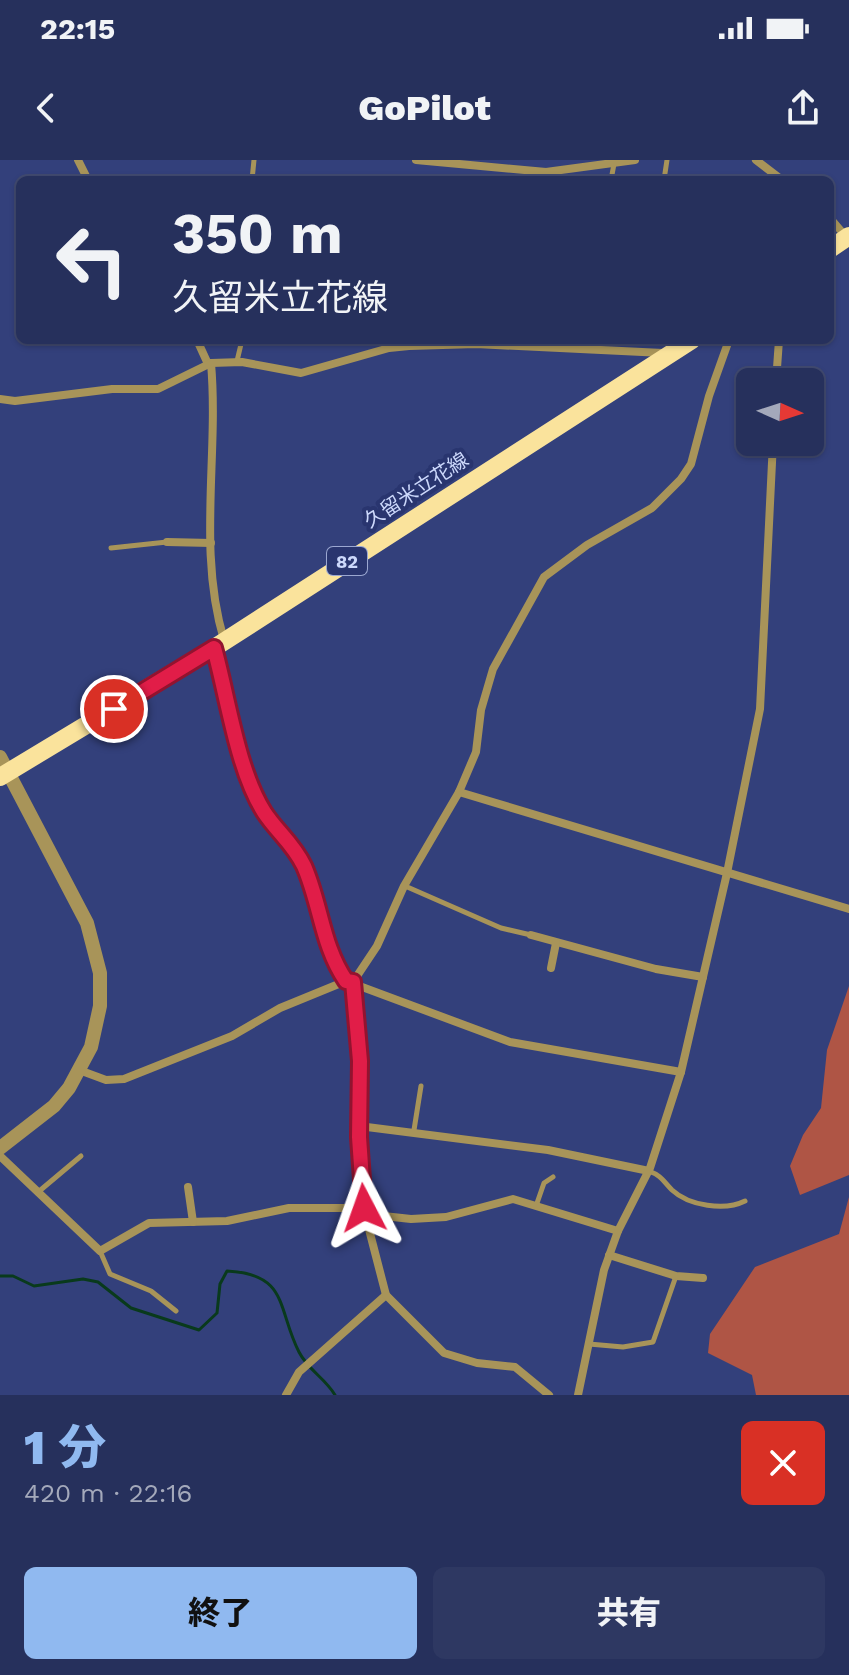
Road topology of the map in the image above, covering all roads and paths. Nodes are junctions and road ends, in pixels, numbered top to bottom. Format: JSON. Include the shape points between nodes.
{"nodes":[{"id":1,"x":416,"y":160,"type":"edge"},
{"id":2,"x":635,"y":160,"type":"edge"},
{"id":3,"x":756,"y":160,"type":"edge"},
{"id":4,"x":614,"y":164,"type":"junction"},
{"id":5,"x":487,"y":166,"type":"edge"},
{"id":6,"x":612,"y":176,"type":"edge"},
{"id":7,"x":777,"y":176,"type":"edge"},
{"id":8,"x":834,"y":222,"type":"edge"},
{"id":9,"x":848,"y":237,"type":"edge"},
{"id":10,"x":199,"y":344,"type":"edge"},
{"id":11,"x":241,"y":344,"type":"edge"},
{"id":12,"x":447,"y":344,"type":"edge"},
{"id":13,"x":508,"y":344,"type":"edge"},
{"id":14,"x":686,"y":344,"type":"edge"},
{"id":15,"x":728,"y":344,"type":"edge"},
{"id":16,"x":779,"y":344,"type":"edge"},
{"id":17,"x":671,"y":354,"type":"junction"},
{"id":18,"x":237,"y":362,"type":"junction"},
{"id":19,"x":210,"y":363,"type":"junction"},
{"id":20,"x":777,"y":368,"type":"edge"},
{"id":21,"x":0,"y":399,"type":"edge"},
{"id":22,"x":772,"y":456,"type":"edge"},
{"id":23,"x":167,"y":542,"type":"joint"},
{"id":24,"x":211,"y":543,"type":"junction"},
{"id":25,"x":111,"y":548,"type":"dead end"},
{"id":26,"x":219,"y":644,"type":"junction"},
{"id":27,"x":3,"y":768,"type":"edge"},
{"id":28,"x":459,"y":792,"type":"junction"},
{"id":29,"x":727,"y":873,"type":"junction"},
{"id":30,"x":404,"y":886,"type":"junction"},
{"id":31,"x":849,"y":909,"type":"edge"},
{"id":32,"x":531,"y":935,"type":"joint"},
{"id":33,"x":556,"y":943,"type":"junction"},
{"id":34,"x":551,"y":968,"type":"dead end"},
{"id":35,"x":703,"y":977,"type":"junction"},
{"id":36,"x":350,"y":982,"type":"junction"},
{"id":37,"x":79,"y":1070,"type":"junction"},
{"id":38,"x":681,"y":1072,"type":"junction"},
{"id":39,"x":421,"y":1086,"type":"dead end"},
{"id":40,"x":359,"y":1126,"type":"junction"},
{"id":41,"x":414,"y":1130,"type":"junction"},
{"id":42,"x":0,"y":1148,"type":"edge"},
{"id":43,"x":0,"y":1156,"type":"edge"},
{"id":44,"x":81,"y":1156,"type":"dead end"},
{"id":45,"x":649,"y":1171,"type":"junction"},
{"id":46,"x":553,"y":1177,"type":"dead end"},
{"id":47,"x":188,"y":1187,"type":"dead end"},
{"id":48,"x":37,"y":1193,"type":"junction"},
{"id":49,"x":745,"y":1201,"type":"dead end"},
{"id":50,"x":536,"y":1206,"type":"junction"},
{"id":51,"x":364,"y":1211,"type":"junction"},
{"id":52,"x":193,"y":1222,"type":"junction"},
{"id":53,"x":618,"y":1231,"type":"junction"},
{"id":54,"x":100,"y":1251,"type":"junction"},
{"id":55,"x":609,"y":1255,"type":"junction"},
{"id":56,"x":676,"y":1276,"type":"junction"},
{"id":57,"x":703,"y":1278,"type":"dead end"},
{"id":58,"x":386,"y":1295,"type":"junction"},
{"id":59,"x":176,"y":1311,"type":"dead end"},
{"id":60,"x":589,"y":1344,"type":"junction"},
{"id":61,"x":286,"y":1395,"type":"edge"},
{"id":62,"x":549,"y":1395,"type":"edge"},
{"id":63,"x":578,"y":1395,"type":"edge"}],
"edges":[{"from":1,"to":5,"type":"street"},
{"from":2,"to":4,"type":"street"},
{"from":3,"to":7,"type":"street"},
{"from":4,"to":5,"type":"street","via":[[546,172]]},
{"from":4,"to":6,"type":"lane"},
{"from":8,"to":9,"type":"street"},
{"from":10,"to":19,"type":"street"},
{"from":11,"to":18,"type":"lane"},
{"from":12,"to":18,"type":"street","via":[[389,348],[301,373]]},
{"from":13,"to":17,"type":"street"},
{"from":14,"to":17,"type":"main road","name":"久留米立花線","number":"82"},
{"from":15,"to":28,"type":"street","via":[[691,464],[681,479],[652,508],[544,577],[493,669],[476,752]]},
{"from":16,"to":20,"type":"street"},
{"from":17,"to":26,"type":"main road","name":"久留米立花線","number":"82"},
{"from":18,"to":19,"type":"street"},
{"from":19,"to":21,"type":"street","via":[[158,389]]},
{"from":19,"to":24,"type":"street"},
{"from":22,"to":29,"type":"street","via":[[760,709]]},
{"from":23,"to":24,"type":"street"},
{"from":23,"to":25,"type":"lane"},
{"from":24,"to":26,"type":"street","via":[[210,582]]},
{"from":26,"to":27,"type":"main road","name":"久留米立花線","number":"82"},
{"from":26,"to":36,"type":"street","via":[[250,780],[265,814],[291,841],[305,869],[329,952]]},
{"from":27,"to":37,"type":"street","via":[[95,947],[100,1006],[91,1047]]},
{"from":28,"to":29,"type":"street"},
{"from":28,"to":30,"type":"street"},
{"from":29,"to":31,"type":"street"},
{"from":29,"to":35,"type":"street"},
{"from":30,"to":32,"type":"lane","via":[[491,924]]},
{"from":30,"to":36,"type":"street","via":[[377,946]]},
{"from":32,"to":33,"type":"street"},
{"from":33,"to":34,"type":"street"},
{"from":33,"to":35,"type":"street"},
{"from":35,"to":38,"type":"street"},
{"from":36,"to":37,"type":"street","via":[[124,1079],[106,1080]]},
{"from":36,"to":38,"type":"street","via":[[510,1042]]},
{"from":36,"to":40,"type":"street","via":[[360,1061]]},
{"from":37,"to":42,"type":"street","via":[[54,1106]]},
{"from":38,"to":45,"type":"street"},
{"from":39,"to":41,"type":"lane"},
{"from":40,"to":41,"type":"street"},
{"from":40,"to":51,"type":"street"},
{"from":41,"to":45,"type":"street"},
{"from":43,"to":48,"type":"street"},
{"from":44,"to":48,"type":"lane"},
{"from":45,"to":49,"type":"lane","via":[[663,1176],[673,1191],[702,1204],[735,1207]]},
{"from":45,"to":53,"type":"street"},
{"from":46,"to":50,"type":"lane","via":[[544,1183]]},
{"from":47,"to":52,"type":"street"},
{"from":48,"to":54,"type":"street"},
{"from":50,"to":51,"type":"street","via":[[513,1199],[446,1217],[411,1219]]},
{"from":50,"to":53,"type":"street"},
{"from":51,"to":52,"type":"street","via":[[289,1208]]},
{"from":51,"to":58,"type":"street"},
{"from":52,"to":54,"type":"street","via":[[149,1223]]},
{"from":53,"to":55,"type":"street"},
{"from":54,"to":59,"type":"lane","via":[[110,1274],[151,1291]]},
{"from":55,"to":56,"type":"street"},
{"from":55,"to":60,"type":"street"},
{"from":56,"to":57,"type":"street"},
{"from":56,"to":60,"type":"lane","via":[[653,1342],[623,1347]]},
{"from":58,"to":61,"type":"street","via":[[299,1372]]},
{"from":58,"to":62,"type":"street","via":[[444,1353],[515,1367]]},
{"from":60,"to":63,"type":"street"}]}
